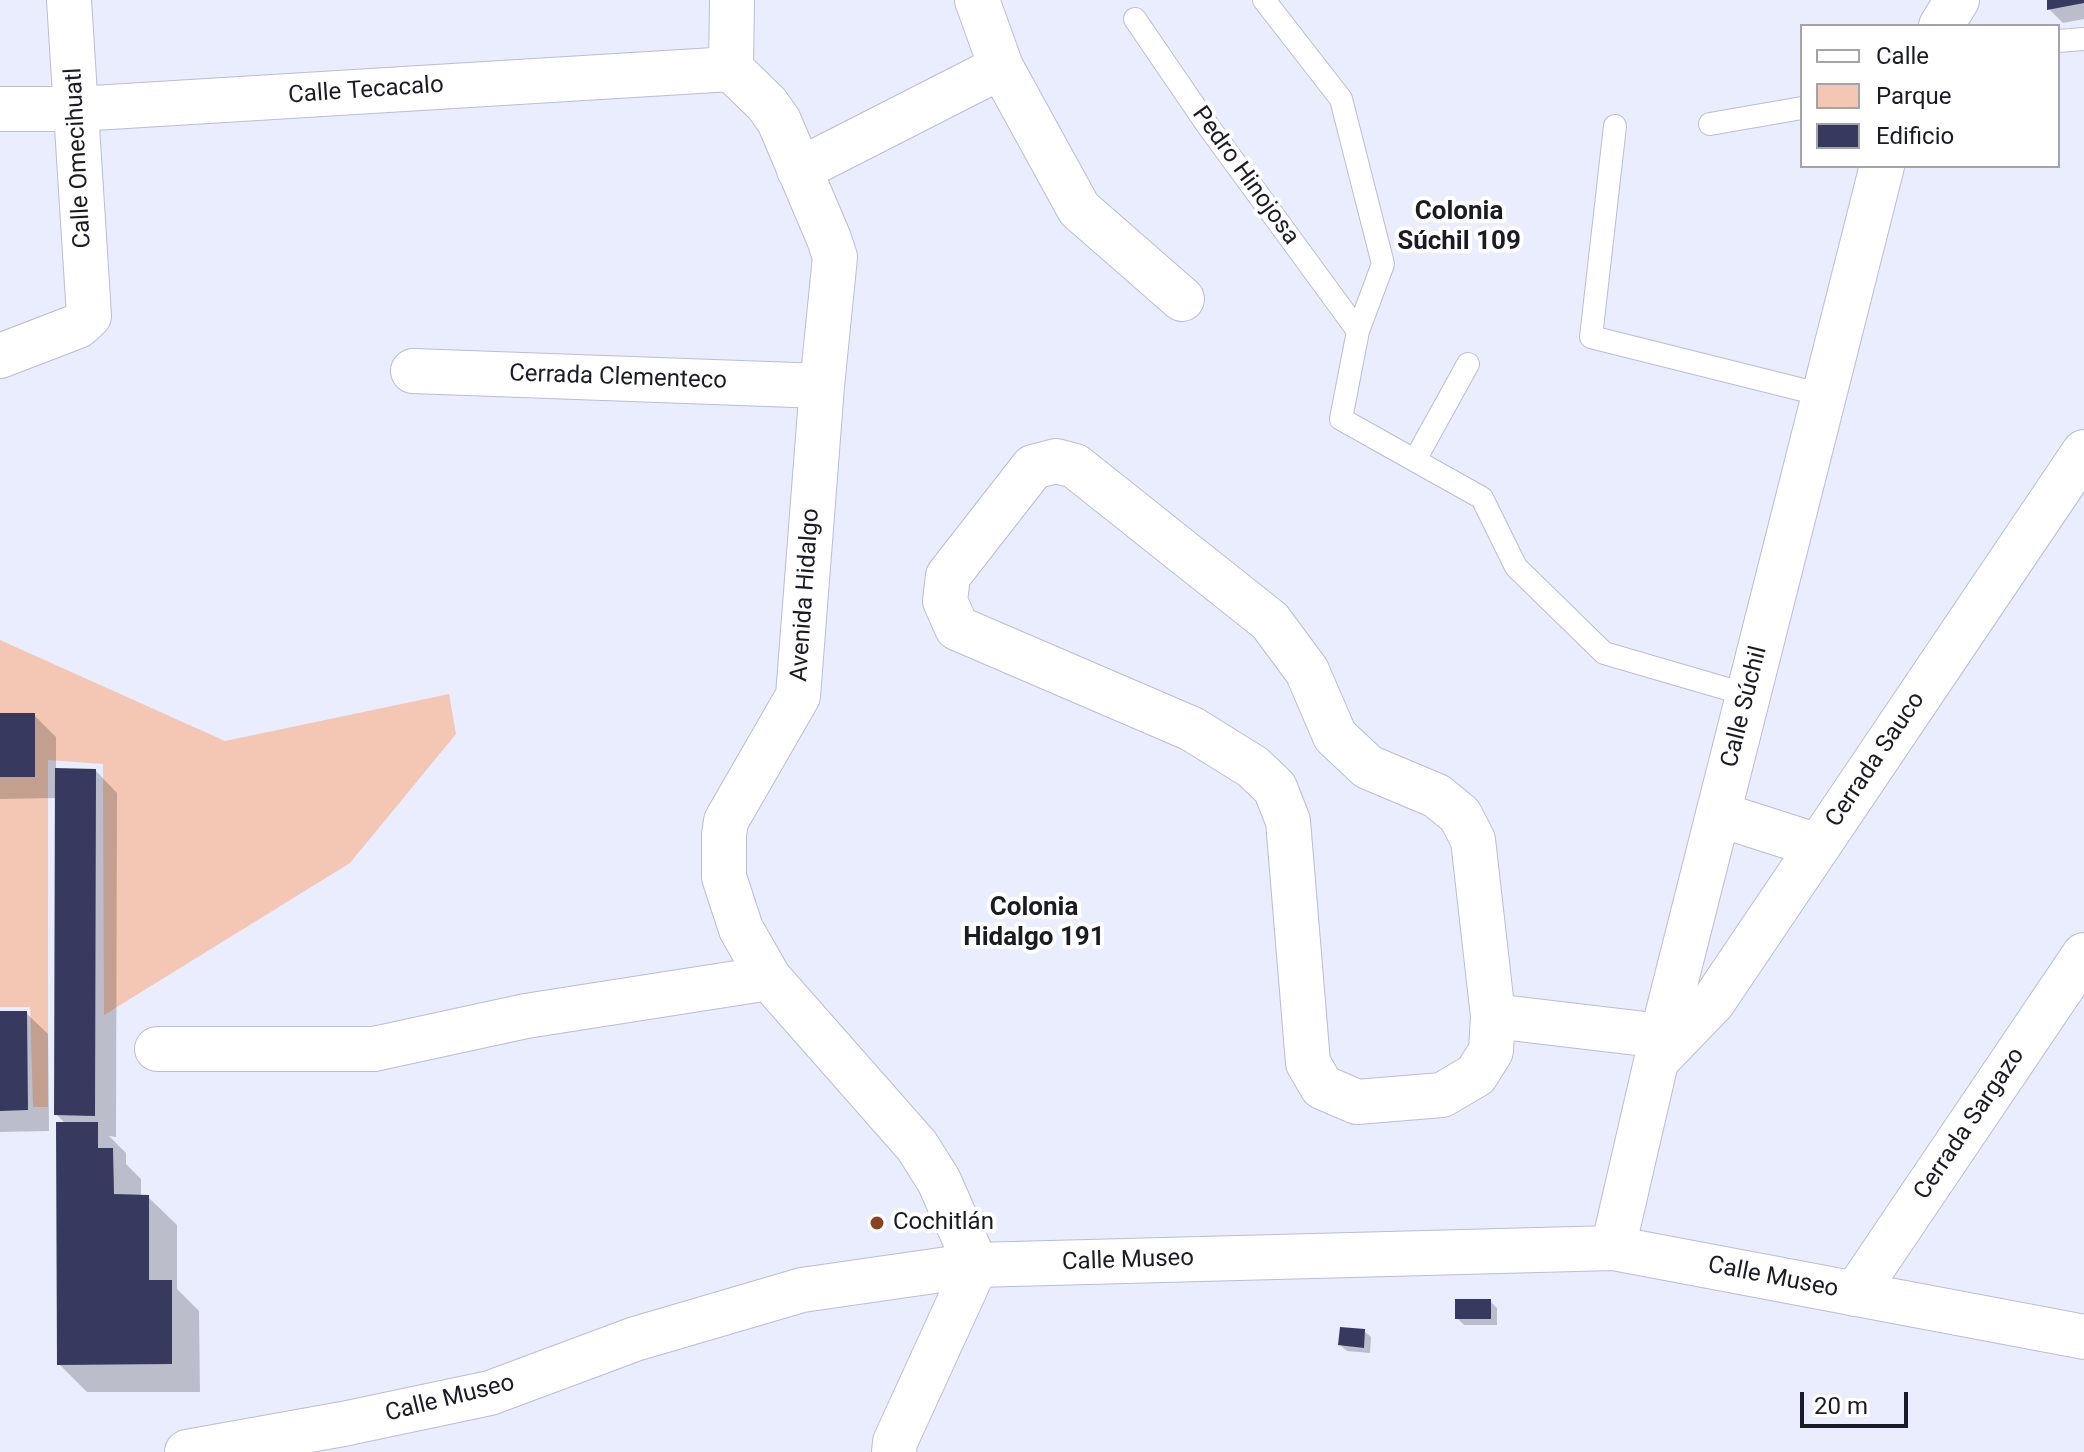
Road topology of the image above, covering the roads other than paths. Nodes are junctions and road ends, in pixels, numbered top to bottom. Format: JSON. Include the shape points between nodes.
{"nodes":[{"id":1,"x":69,"y":0,"type":"edge"},
{"id":2,"x":732,"y":0,"type":"edge"},
{"id":3,"x":977,"y":0,"type":"edge"},
{"id":4,"x":1264,"y":0,"type":"edge"},
{"id":5,"x":1957,"y":0,"type":"edge"},
{"id":6,"x":1135,"y":19,"type":"dead end"},
{"id":7,"x":1942,"y":24,"type":"edge"},
{"id":8,"x":2084,"y":39,"type":"edge"},
{"id":9,"x":2060,"y":41,"type":"edge"},
{"id":10,"x":1001,"y":67,"type":"junction"},
{"id":11,"x":731,"y":69,"type":"junction"},
{"id":12,"x":1800,"y":108,"type":"edge"},
{"id":13,"x":0,"y":109,"type":"edge"},
{"id":14,"x":77,"y":109,"type":"junction"},
{"id":15,"x":1710,"y":124,"type":"dead end"},
{"id":16,"x":1615,"y":126,"type":"dead end"},
{"id":17,"x":1881,"y":168,"type":"edge"},
{"id":18,"x":799,"y":170,"type":"junction"},
{"id":19,"x":1182,"y":299,"type":"dead end"},
{"id":20,"x":1358,"y":331,"type":"junction"},
{"id":21,"x":0,"y":356,"type":"edge"},
{"id":22,"x":1468,"y":364,"type":"dead end"},
{"id":23,"x":413,"y":371,"type":"dead end"},
{"id":24,"x":822,"y":386,"type":"junction"},
{"id":25,"x":1823,"y":395,"type":"junction"},
{"id":26,"x":2084,"y":452,"type":"edge"},
{"id":27,"x":1415,"y":460,"type":"junction"},
{"id":28,"x":1748,"y":695,"type":"junction"},
{"id":29,"x":1718,"y":814,"type":"junction"},
{"id":30,"x":1818,"y":846,"type":"junction"},
{"id":31,"x":2084,"y":955,"type":"edge"},
{"id":32,"x":769,"y":978,"type":"junction"},
{"id":33,"x":1493,"y":1016,"type":"junction"},
{"id":34,"x":1660,"y":1048,"type":"junction"},
{"id":35,"x":157,"y":1049,"type":"dead end"},
{"id":36,"x":1613,"y":1248,"type":"junction"},
{"id":37,"x":976,"y":1265,"type":"junction"},
{"id":38,"x":1855,"y":1294,"type":"junction"},
{"id":39,"x":2084,"y":1337,"type":"edge"},
{"id":40,"x":187,"y":1452,"type":"edge"},
{"id":41,"x":894,"y":1452,"type":"edge"}],
"edges":[{"from":1,"to":14,"type":"street","name":"Calle Omecihuatl"},
{"from":2,"to":11,"type":"street"},
{"from":3,"to":10,"type":"street"},
{"from":4,"to":20,"type":"lane","via":[[1341,99],[1383,264]]},
{"from":5,"to":7,"type":"street"},
{"from":6,"to":20,"type":"lane","name":"Pedro Hinojosa"},
{"from":8,"to":9,"type":"lane"},
{"from":10,"to":18,"type":"street"},
{"from":10,"to":19,"type":"street","via":[[1079,209]]},
{"from":11,"to":14,"type":"street","name":"Calle Tecacalo"},
{"from":11,"to":18,"type":"street","name":"Avenida Hidalgo","via":[[779,121]]},
{"from":12,"to":15,"type":"lane"},
{"from":13,"to":14,"type":"street","name":"Calle Tecacalo"},
{"from":14,"to":21,"type":"street","name":"Calle Omecihuatl","via":[[89,316],[78,326]]},
{"from":16,"to":25,"type":"lane","via":[[1591,337]]},
{"from":17,"to":25,"type":"street","name":"Calle Súchil"},
{"from":18,"to":24,"type":"street","name":"Avenida Hidalgo","via":[[835,257]]},
{"from":20,"to":27,"type":"lane","via":[[1341,419]]},
{"from":22,"to":27,"type":"lane"},
{"from":23,"to":24,"type":"street","name":"Cerrada Clementeco"},
{"from":24,"to":32,"type":"street","name":"Avenida Hidalgo","via":[[798,696],[726,821],[724,835],[724,877],[741,929]]},
{"from":25,"to":28,"type":"street","name":"Calle Súchil"},
{"from":26,"to":30,"type":"street","name":"Cerrada Sauco"},
{"from":27,"to":28,"type":"lane","via":[[1482,498],[1516,567],[1604,653]]},
{"from":28,"to":29,"type":"street","name":"Calle Súchil"},
{"from":29,"to":30,"type":"street"},
{"from":29,"to":34,"type":"street","name":"Calle Súchil"},
{"from":30,"to":34,"type":"street","name":"Cerrada Sauco","via":[[1713,1002]]},
{"from":31,"to":38,"type":"street","name":"Cerrada Sargazo"},
{"from":32,"to":35,"type":"street","via":[[526,1016],[374,1049]]},
{"from":32,"to":37,"type":"street","name":"Avenida Hidalgo","via":[[917,1146],[939,1181]]},
{"from":33,"to":33,"type":"street","via":[[1473,840],[1460,815],[1437,796],[1368,767],[1335,736],[1307,671],[1270,621],[1075,466],[1056,461],[1033,467],[948,576],[945,601],[957,628],[1192,729],[1253,767],[1275,788],[1288,821],[1308,1063],[1322,1087],[1357,1102],[1442,1095],[1476,1075],[1484,1063],[1491,1051]]},
{"from":33,"to":34,"type":"street"},
{"from":34,"to":36,"type":"street","name":"Calle Súchil"},
{"from":36,"to":37,"type":"street","name":"Calle Museo"},
{"from":36,"to":38,"type":"street","name":"Calle Museo"},
{"from":37,"to":40,"type":"street","name":"Calle Museo","via":[[802,1290],[635,1339],[490,1393]]},
{"from":37,"to":41,"type":"street"},
{"from":38,"to":39,"type":"street","name":"Calle Museo"}]}
